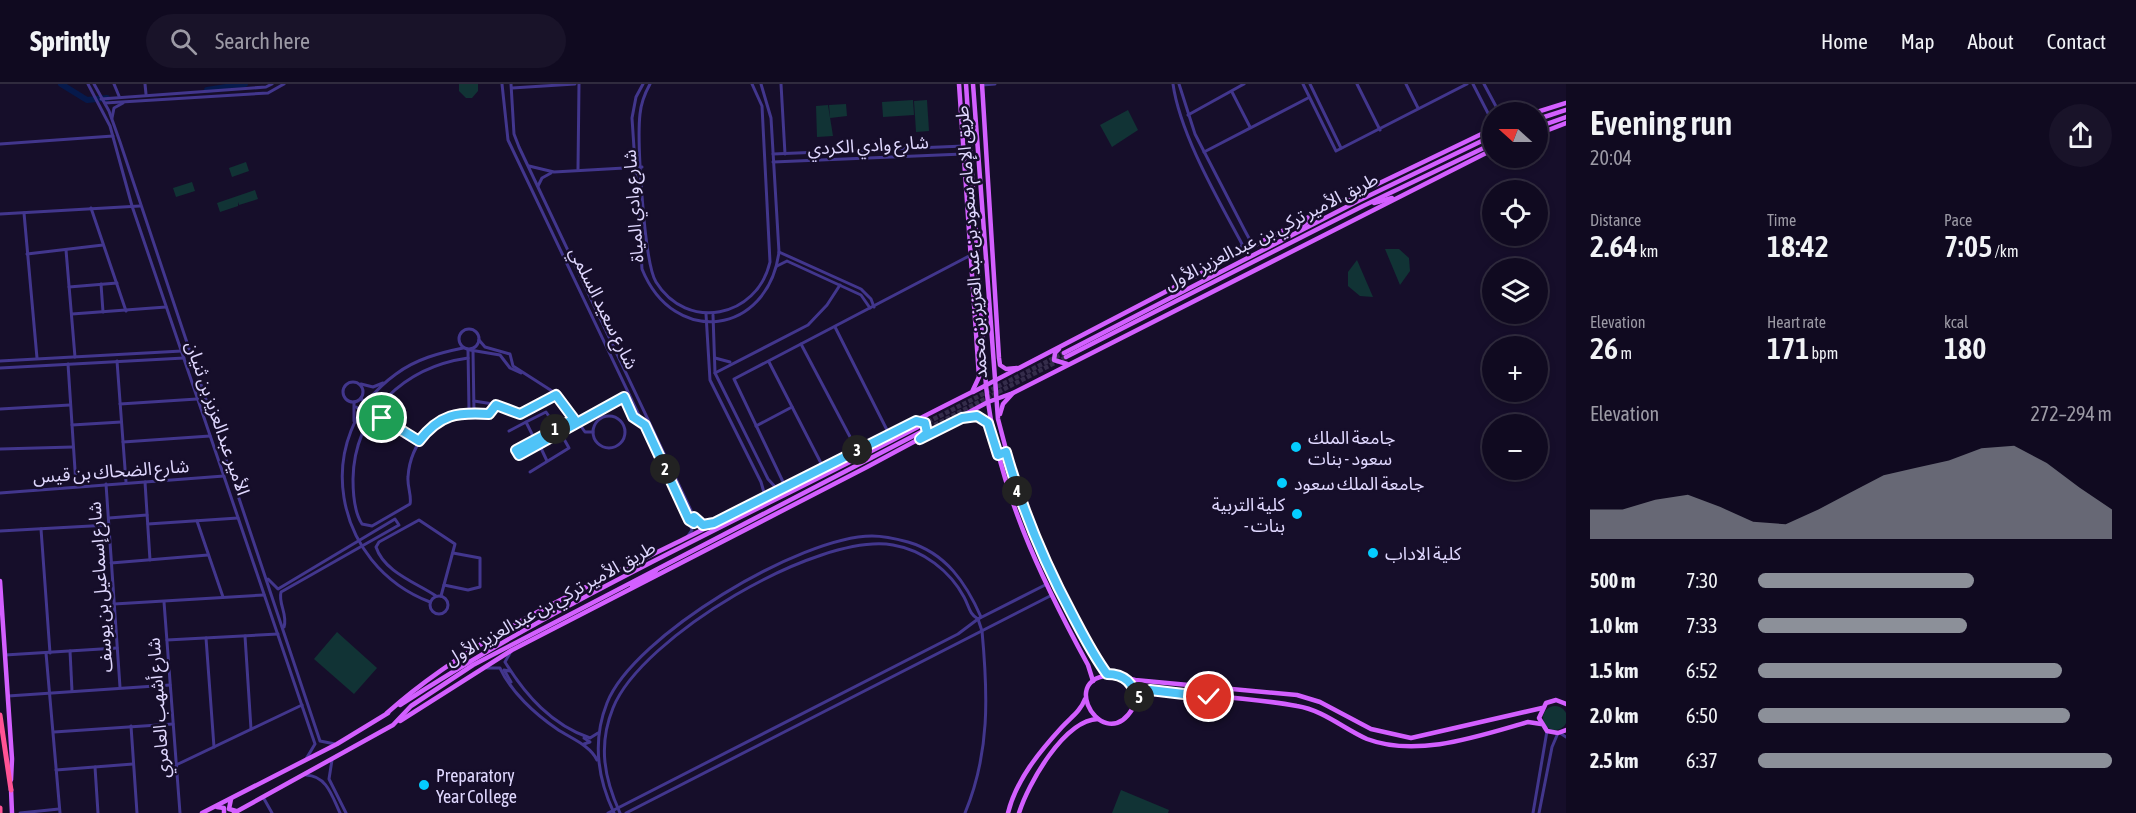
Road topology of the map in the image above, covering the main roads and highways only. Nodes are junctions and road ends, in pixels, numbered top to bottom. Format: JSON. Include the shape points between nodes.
{"nodes":[{"id":1,"x":959,"y":84,"type":"edge"},
{"id":2,"x":966,"y":84,"type":"edge"},
{"id":3,"x":978,"y":84,"type":"edge"},
{"id":4,"x":1566,"y":103,"type":"edge"},
{"id":5,"x":1548,"y":109,"type":"edge"},
{"id":6,"x":1566,"y":110,"type":"edge"},
{"id":7,"x":1548,"y":116,"type":"edge"},
{"id":8,"x":1566,"y":117,"type":"edge"},
{"id":9,"x":1548,"y":123,"type":"edge"},
{"id":10,"x":1566,"y":123,"type":"edge"},
{"id":11,"x":1548,"y":130,"type":"edge"},
{"id":12,"x":1482,"y":134,"type":"edge"},
{"id":13,"x":1482,"y":141,"type":"edge"},
{"id":14,"x":1482,"y":149,"type":"edge"},
{"id":15,"x":1482,"y":155,"type":"edge"},
{"id":16,"x":1398,"y":197,"type":"junction"},
{"id":17,"x":1363,"y":206,"type":"junction"},
{"id":18,"x":1326,"y":209,"type":"junction"},
{"id":19,"x":1289,"y":236,"type":"junction"},
{"id":20,"x":972,"y":267,"type":"junction"},
{"id":21,"x":996,"y":316,"type":"junction"},
{"id":22,"x":981,"y":326,"type":"junction"},
{"id":23,"x":1063,"y":345,"type":"junction"},
{"id":24,"x":992,"y":349,"type":"junction"},
{"id":25,"x":1070,"y":364,"type":"junction"},
{"id":26,"x":1025,"y":366,"type":"junction"},
{"id":27,"x":994,"y":382,"type":"junction"},
{"id":28,"x":986,"y":386,"type":"junction"},
{"id":29,"x":972,"y":392,"type":"junction"},
{"id":30,"x":1013,"y":393,"type":"junction"},
{"id":31,"x":996,"y":398,"type":"junction"},
{"id":32,"x":987,"y":402,"type":"junction"},
{"id":33,"x":962,"y":418,"type":"junction"},
{"id":34,"x":998,"y":419,"type":"junction"},
{"id":35,"x":913,"y":422,"type":"junction"},
{"id":36,"x":992,"y":435,"type":"junction"},
{"id":37,"x":920,"y":439,"type":"junction"},
{"id":38,"x":1006,"y":452,"type":"junction"},
{"id":39,"x":998,"y":455,"type":"junction"},
{"id":40,"x":698,"y":538,"type":"junction"},
{"id":41,"x":693,"y":549,"type":"junction"},
{"id":42,"x":603,"y":580,"type":"junction"},
{"id":43,"x":0,"y":581,"type":"edge"},
{"id":44,"x":617,"y":596,"type":"junction"},
{"id":45,"x":1107,"y":674,"type":"junction"},
{"id":46,"x":1120,"y":675,"type":"junction"},
{"id":47,"x":1093,"y":681,"type":"junction"},
{"id":48,"x":1086,"y":696,"type":"junction"},
{"id":49,"x":1135,"y":701,"type":"junction"},
{"id":50,"x":1564,"y":701,"type":"edge"},
{"id":51,"x":1542,"y":708,"type":"junction"},
{"id":52,"x":387,"y":713,"type":"junction"},
{"id":53,"x":0,"y":716,"type":"edge"},
{"id":54,"x":1098,"y":719,"type":"junction"},
{"id":55,"x":1540,"y":724,"type":"junction"},
{"id":56,"x":393,"y":725,"type":"junction"},
{"id":57,"x":1566,"y":730,"type":"edge"},
{"id":58,"x":11,"y":790,"type":"junction"},
{"id":59,"x":233,"y":797,"type":"junction"},
{"id":60,"x":214,"y":807,"type":"junction"},
{"id":61,"x":0,"y":808,"type":"edge"},
{"id":62,"x":236,"y":812,"type":"edge"},
{"id":63,"x":0,"y":813,"type":"edge"},
{"id":64,"x":12,"y":813,"type":"edge"},
{"id":65,"x":202,"y":813,"type":"edge"},
{"id":66,"x":224,"y":813,"type":"edge"},
{"id":67,"x":1008,"y":813,"type":"edge"},
{"id":68,"x":1019,"y":813,"type":"edge"}],
"edges":[{"from":1,"to":20,"type":"main road"},
{"from":2,"to":22,"type":"main road","name":"طريق الإمام سعود بن عبد العزيز بن محمد"},
{"from":3,"to":21,"type":"main road"},
{"from":3,"to":24,"type":"main road","name":"طريق الإمام سعود بن عبد العزيز بن محمد","via":[[975,113]]},
{"from":4,"to":5,"type":"main road"},
{"from":6,"to":7,"type":"main road"},
{"from":8,"to":9,"type":"main road"},
{"from":10,"to":11,"type":"main road"},
{"from":12,"to":18,"type":"main road"},
{"from":13,"to":19,"type":"main road","name":"طريق الأمير تركي بن عبدالعزيز الأول"},
{"from":14,"to":17,"type":"main road","name":"طريق الأمير تركي بن عبدالعزيز الأول"},
{"from":15,"to":16,"type":"main road"},
{"from":16,"to":17,"type":"main road"},
{"from":16,"to":25,"type":"main road"},
{"from":17,"to":19,"type":"main road","name":"طريق الأمير تركي بن عبدالعزيز الأول","via":[[1065,355]]},
{"from":18,"to":19,"type":"main road"},
{"from":18,"to":23,"type":"main road"},
{"from":20,"to":22,"type":"main road"},
{"from":20,"to":29,"type":"main road","via":[[979,373]]},
{"from":21,"to":24,"type":"main road"},
{"from":21,"to":26,"type":"main road","via":[[1000,365],[1009,370]]},
{"from":22,"to":28,"type":"main road","name":"طريق الإمام سعود بن عبد العزيز بن محمد"},
{"from":23,"to":25,"type":"main road","via":[[1054,360]]},
{"from":23,"to":26,"type":"main road"},
{"from":24,"to":27,"type":"main road","name":"طريق الإمام سعود بن عبد العزيز بن محمد"},
{"from":25,"to":30,"type":"main road"},
{"from":26,"to":27,"type":"main road"},
{"from":27,"to":28,"type":"main road"},
{"from":27,"to":31,"type":"main road","name":"طريق الإمام سعود بن عبد العزيز بن محمد"},
{"from":28,"to":29,"type":"main road"},
{"from":28,"to":32,"type":"main road","name":"طريق الإمام سعود بن عبد العزيز بن محمد"},
{"from":29,"to":35,"type":"main road"},
{"from":30,"to":31,"type":"main road"},
{"from":30,"to":34,"type":"main road","via":[[1003,404]]},
{"from":31,"to":32,"type":"main road"},
{"from":31,"to":34,"type":"main road","name":"طريق الإمام سعود بن عبد العزيز بن محمد"},
{"from":32,"to":33,"type":"main road"},
{"from":32,"to":36,"type":"main road","name":"طريق الإمام سعود بن عبد العزيز بن محمد"},
{"from":33,"to":36,"type":"main road","via":[[980,417],[988,423]]},
{"from":33,"to":37,"type":"main road"},
{"from":34,"to":38,"type":"main road","name":"طريق الإمام سعود بن عبد العزيز بن محمد"},
{"from":35,"to":37,"type":"main road","via":[[927,425],[927,433]]},
{"from":35,"to":42,"type":"main road"},
{"from":36,"to":39,"type":"main road","name":"طريق الإمام سعود بن عبد العزيز بن محمد"},
{"from":37,"to":44,"type":"main road"},
{"from":38,"to":39,"type":"main road"},
{"from":38,"to":45,"type":"main road","name":"طريق الإمام سعود بن عبد العزيز بن محمد","via":[[1018,495],[1044,559]]},
{"from":39,"to":47,"type":"main road","name":"طريق الإمام سعود بن عبد العزيز بن محمد","via":[[1010,498]]},
{"from":40,"to":41,"type":"main road","name":"طريق الأمير تركي بن عبدالعزيز الأول","via":[[920,430]]},
{"from":40,"to":42,"type":"main road"},
{"from":40,"to":52,"type":"main road","name":"طريق الأمير تركي بن عبدالعزيز الأول","via":[[467,661]]},
{"from":41,"to":44,"type":"main road"},
{"from":41,"to":56,"type":"main road","name":"طريق الأمير تركي بن عبدالعزيز الأول","via":[[473,665],[411,706]]},
{"from":42,"to":52,"type":"main road","via":[[464,655]]},
{"from":43,"to":58,"type":"main road"},
{"from":44,"to":56,"type":"main road","via":[[512,650]]},
{"from":45,"to":46,"type":"main road"},
{"from":45,"to":47,"type":"main road"},
{"from":46,"to":49,"type":"main road","via":[[1133,688]]},
{"from":46,"to":51,"type":"main road","via":[[1135,680],[1297,695],[1320,702],[1371,729],[1411,738]]},
{"from":47,"to":48,"type":"main road"},
{"from":48,"to":54,"type":"main road","via":[[1089,711]]},
{"from":48,"to":67,"type":"main road","via":[[1077,714],[1043,748],[1022,779]]},
{"from":49,"to":54,"type":"main road","via":[[1123,719],[1111,723]]},
{"from":49,"to":55,"type":"main road","via":[[1150,690],[1298,706],[1364,737],[1402,748],[1430,746],[1528,722]]},
{"from":50,"to":51,"type":"main road","via":[[1551,701]]},
{"from":51,"to":55,"type":"main road"},
{"from":52,"to":59,"type":"main road","name":"طريق الأمير تركي بن عبدالعزيز الأول","via":[[337,744]]},
{"from":53,"to":58,"type":"highway"},
{"from":54,"to":68,"type":"main road","via":[[1075,728],[1051,754],[1030,785]]},
{"from":55,"to":57,"type":"main road","via":[[1547,731]]},
{"from":56,"to":62,"type":"main road","name":"طريق الأمير تركي بن عبدالعزيز الأول"},
{"from":58,"to":64,"type":"main road"},
{"from":59,"to":60,"type":"main road","name":"طريق الأمير تركي بن عبدالعزيز الأول"},
{"from":59,"to":62,"type":"main road","via":[[228,804]]},
{"from":60,"to":65,"type":"main road","name":"طريق الأمير تركي بن عبدالعزيز الأول"},
{"from":60,"to":66,"type":"main road","via":[[224,808]]},
{"from":61,"to":63,"type":"highway"}]}
